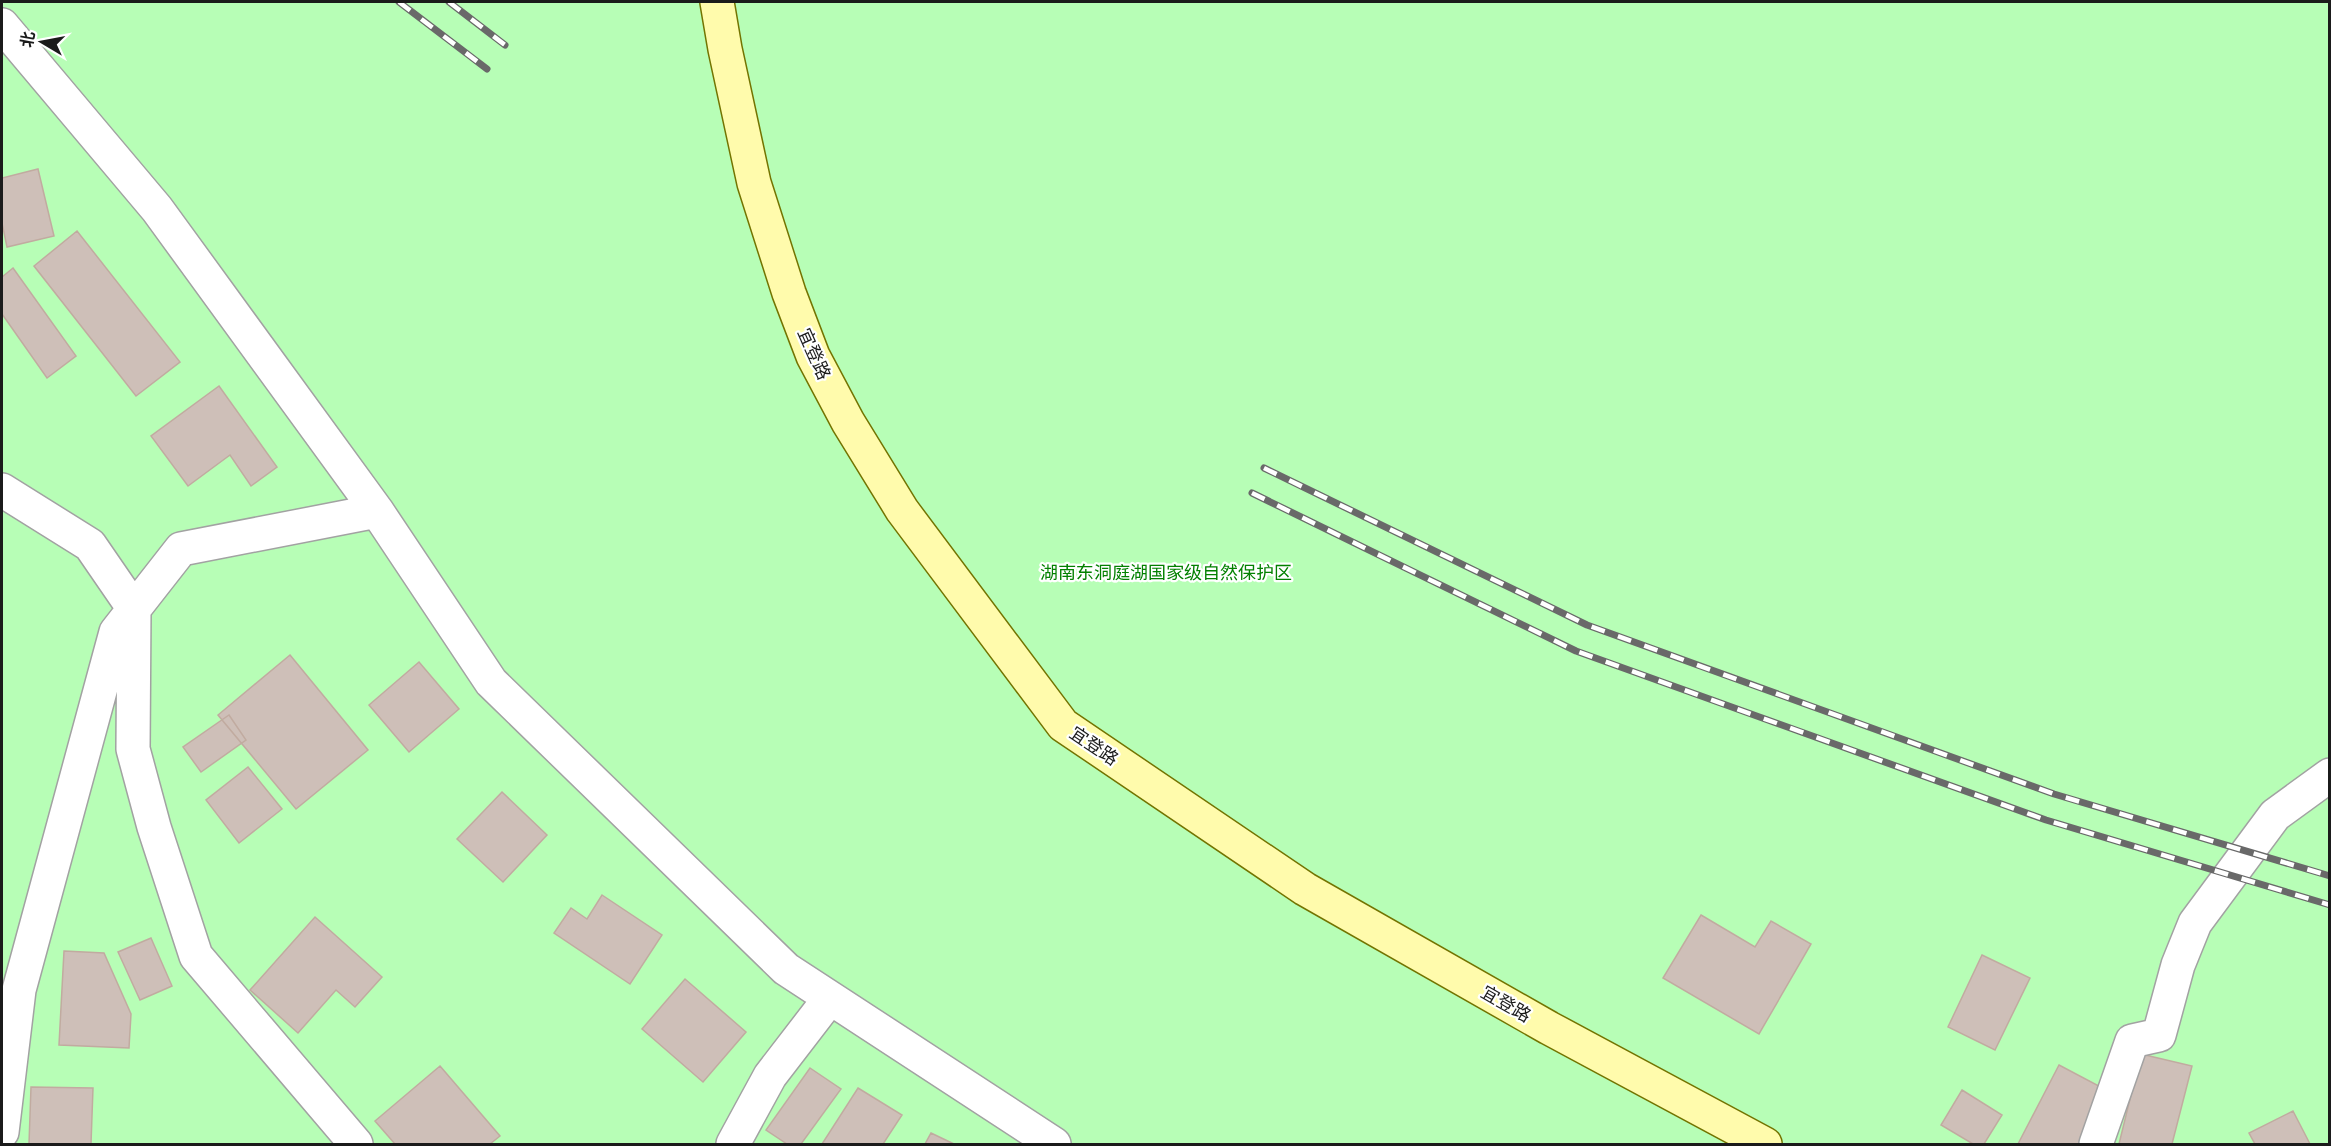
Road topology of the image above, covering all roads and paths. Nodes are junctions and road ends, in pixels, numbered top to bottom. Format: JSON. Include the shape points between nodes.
{"nodes":[{"id":1,"x":717,"y":2,"type":"edge"},
{"id":2,"x":2,"y":25,"type":"edge"},
{"id":3,"x":2,"y":490,"type":"edge"},
{"id":4,"x":377,"y":511,"type":"junction"},
{"id":5,"x":134,"y":609,"type":"junction"},
{"id":6,"x":2330,"y":775,"type":"edge"},
{"id":7,"x":830,"y":998,"type":"junction"},
{"id":8,"x":2,"y":1132,"type":"edge"},
{"id":9,"x":356,"y":1144,"type":"edge"},
{"id":10,"x":733,"y":1144,"type":"edge"},
{"id":11,"x":1054,"y":1144,"type":"edge"},
{"id":12,"x":1765,"y":1144,"type":"edge"},
{"id":13,"x":2096,"y":1144,"type":"edge"}],
"edges":[{"from":1,"to":12,"type":"street","name":"宜登路","via":[[754,183],[813,356],[902,510],[1063,724],[1305,890]]},
{"from":2,"to":4,"type":"street","via":[[157,209]]},
{"from":3,"to":5,"type":"street","via":[[90,544]]},
{"from":4,"to":5,"type":"street","via":[[181,549]]},
{"from":4,"to":7,"type":"street","via":[[491,682],[786,969]]},
{"from":5,"to":8,"type":"street","via":[[116,632],[19,990]]},
{"from":5,"to":9,"type":"street","via":[[134,749],[154,827],[196,956]]},
{"from":6,"to":13,"type":"street","via":[[2275,815],[2195,923],[2178,965],[2159,1035],[2132,1041]]},
{"from":7,"to":10,"type":"street","via":[[770,1076]]},
{"from":7,"to":11,"type":"street"}]}
